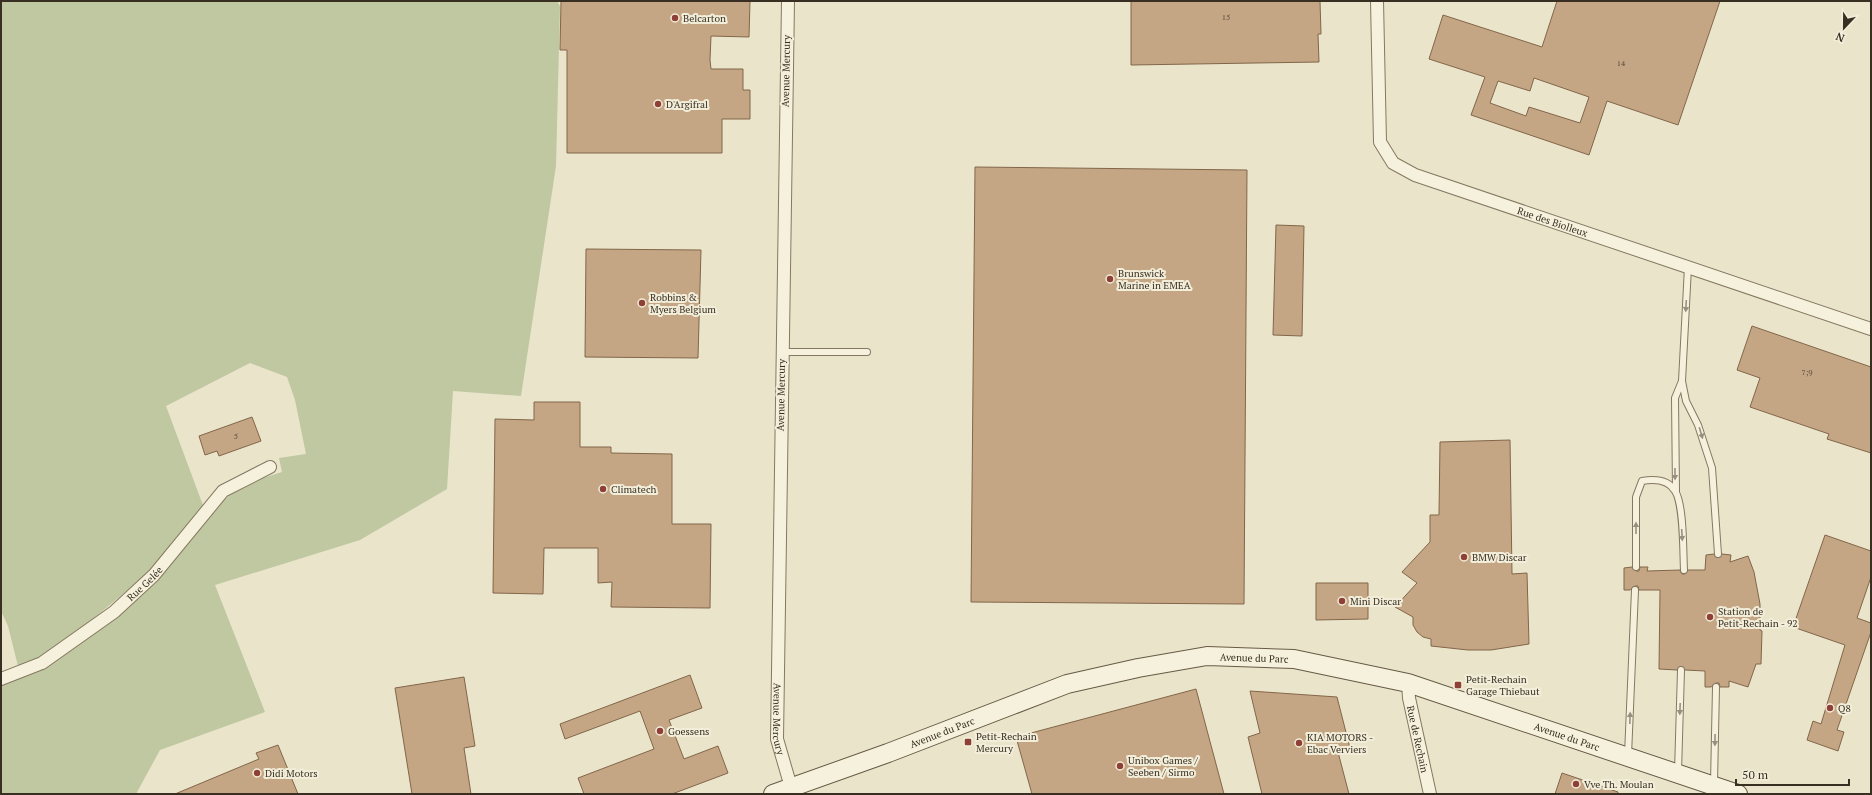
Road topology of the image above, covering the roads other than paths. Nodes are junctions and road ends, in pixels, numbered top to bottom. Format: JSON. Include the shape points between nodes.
{"nodes":[{"id":1,"x":788,"y":1,"type":"edge"},
{"id":2,"x":1377,"y":1,"type":"edge"},
{"id":3,"x":1688,"y":268,"type":"junction"},
{"id":4,"x":1871,"y":329,"type":"edge"},
{"id":5,"x":782,"y":352,"type":"junction"},
{"id":6,"x":867,"y":352,"type":"dead end"},
{"id":7,"x":1682,"y":381,"type":"junction"},
{"id":8,"x":270,"y":467,"type":"dead end"},
{"id":9,"x":1676,"y":491,"type":"junction"},
{"id":10,"x":1718,"y":554,"type":"dead end"},
{"id":11,"x":1636,"y":567,"type":"dead end"},
{"id":12,"x":1684,"y":570,"type":"dead end"},
{"id":13,"x":1635,"y":590,"type":"dead end"},
{"id":14,"x":1681,"y":670,"type":"dead end"},
{"id":15,"x":1,"y":679,"type":"edge"},
{"id":16,"x":1408,"y":683,"type":"junction"},
{"id":17,"x":1716,"y":687,"type":"dead end"},
{"id":18,"x":1628,"y":757,"type":"junction"},
{"id":19,"x":1678,"y":774,"type":"junction"},
{"id":20,"x":1714,"y":786,"type":"junction"},
{"id":21,"x":791,"y":791,"type":"edge"},
{"id":22,"x":773,"y":794,"type":"edge"},
{"id":23,"x":1430,"y":794,"type":"edge"},
{"id":24,"x":1738,"y":794,"type":"edge"}],
"edges":[{"from":1,"to":5,"type":"street","name":"Avenue Mercury"},
{"from":2,"to":3,"type":"street","name":"Rue des Biolleux","via":[[1380,142],[1393,163],[1415,175]]},
{"from":3,"to":4,"type":"street","name":"Rue des Biolleux"},
{"from":3,"to":7,"type":"lane","one_way":true},
{"from":5,"to":6,"type":"lane"},
{"from":5,"to":21,"type":"street","name":"Avenue Mercury","via":[[778,739]]},
{"from":7,"to":9,"type":"lane","one_way":true,"via":[[1675,398]]},
{"from":7,"to":10,"type":"lane","one_way":true,"via":[[1686,400],[1698,425],[1712,468]]},
{"from":8,"to":15,"type":"street","name":"Rue Gelée","via":[[223,492],[154,575],[114,612],[42,663]]},
{"from":11,"to":9,"type":"lane","one_way":true,"via":[[1636,497],[1642,482],[1655,479],[1668,484]]},
{"from":9,"to":12,"type":"lane","one_way":true,"via":[[1681,510]]},
{"from":18,"to":13,"type":"lane","one_way":true},
{"from":14,"to":19,"type":"lane","one_way":true},
{"from":16,"to":18,"type":"street","name":"Avenue du Parc"},
{"from":16,"to":21,"type":"street","name":"Avenue du Parc","via":[[1294,659],[1207,656],[1138,668],[1067,684]]},
{"from":16,"to":23,"type":"street","name":"Rue de Rechain"},
{"from":17,"to":20,"type":"lane","one_way":true},
{"from":18,"to":19,"type":"street","name":"Avenue du Parc"},
{"from":19,"to":20,"type":"street","name":"Avenue du Parc"},
{"from":20,"to":24,"type":"street","name":"Avenue du Parc"},
{"from":21,"to":22,"type":"street","name":"Avenue du Parc"}]}
